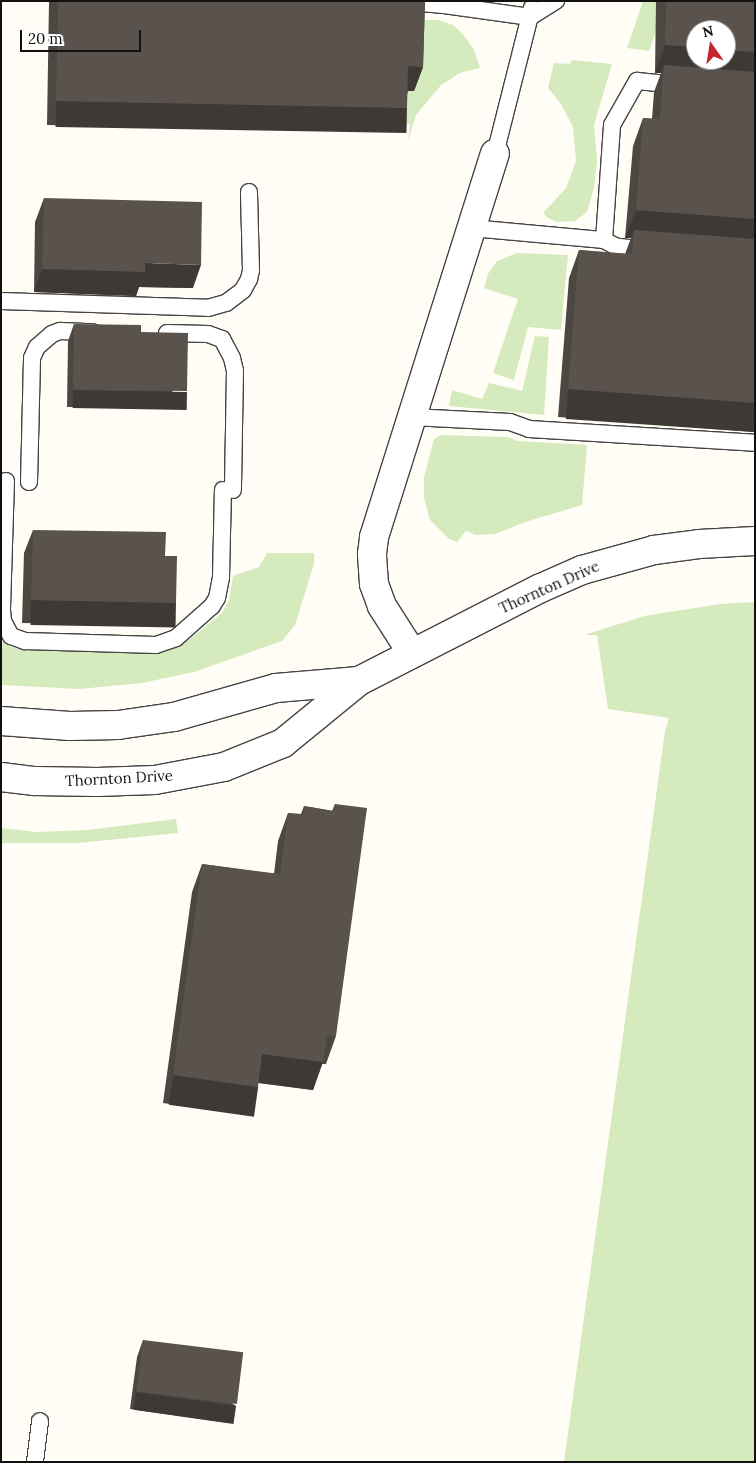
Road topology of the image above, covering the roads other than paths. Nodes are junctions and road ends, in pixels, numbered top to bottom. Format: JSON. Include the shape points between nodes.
{"nodes":[{"id":1,"x":396,"y":1,"type":"edge"},
{"id":2,"x":556,"y":1,"type":"edge"},
{"id":3,"x":532,"y":9,"type":"edge"},
{"id":4,"x":696,"y":86,"type":"edge"},
{"id":5,"x":495,"y":154,"type":"joint"},
{"id":6,"x":249,"y":192,"type":"dead end"},
{"id":7,"x":472,"y":228,"type":"junction"},
{"id":8,"x":604,"y":240,"type":"junction"},
{"id":9,"x":666,"y":251,"type":"edge"},
{"id":10,"x":1,"y":301,"type":"edge"},
{"id":11,"x":110,"y":332,"type":"edge"},
{"id":12,"x":149,"y":333,"type":"edge"},
{"id":13,"x":411,"y":417,"type":"junction"},
{"id":14,"x":755,"y":443,"type":"edge"},
{"id":15,"x":6,"y":481,"type":"dead end"},
{"id":16,"x":29,"y":482,"type":"dead end"},
{"id":17,"x":755,"y":541,"type":"edge"},
{"id":18,"x":412,"y":653,"type":"junction"},
{"id":19,"x":359,"y":682,"type":"junction"},
{"id":20,"x":1,"y":721,"type":"edge"},
{"id":21,"x":1,"y":777,"type":"edge"},
{"id":22,"x":40,"y":1421,"type":"dead end"},
{"id":23,"x":35,"y":1462,"type":"edge"}],
"edges":[{"from":1,"to":3,"type":"lane"},
{"from":2,"to":3,"type":"lane"},
{"from":3,"to":5,"type":"lane"},
{"from":4,"to":8,"type":"lane","via":[[637,82],[612,125]]},
{"from":5,"to":7,"type":"street"},
{"from":6,"to":10,"type":"lane","via":[[251,270],[243,290],[226,303],[208,308]]},
{"from":7,"to":8,"type":"lane"},
{"from":7,"to":13,"type":"street"},
{"from":8,"to":9,"type":"lane","via":[[616,247]]},
{"from":11,"to":16,"type":"lane","via":[[60,331],[37,347],[30,372]]},
{"from":12,"to":15,"type":"lane","via":[[208,334],[222,339],[235,371],[221,577],[212,606],[176,638],[156,645],[25,641],[11,636],[2,615]]},
{"from":13,"to":14,"type":"lane","via":[[510,422],[529,429]]},
{"from":13,"to":18,"type":"street","via":[[376,528],[372,554],[374,584],[379,600]]},
{"from":17,"to":18,"type":"street","name":"Thornton Drive","via":[[654,550],[582,570]]},
{"from":18,"to":19,"type":"street","name":"Thornton Drive"},
{"from":19,"to":20,"type":"street","name":"Thornton Drive","via":[[276,688],[174,716],[118,725],[70,726]]},
{"from":19,"to":21,"type":"street","name":"Thornton Drive","via":[[283,743],[224,767],[155,780],[35,781]]},
{"from":22,"to":23,"type":"lane"}]}
